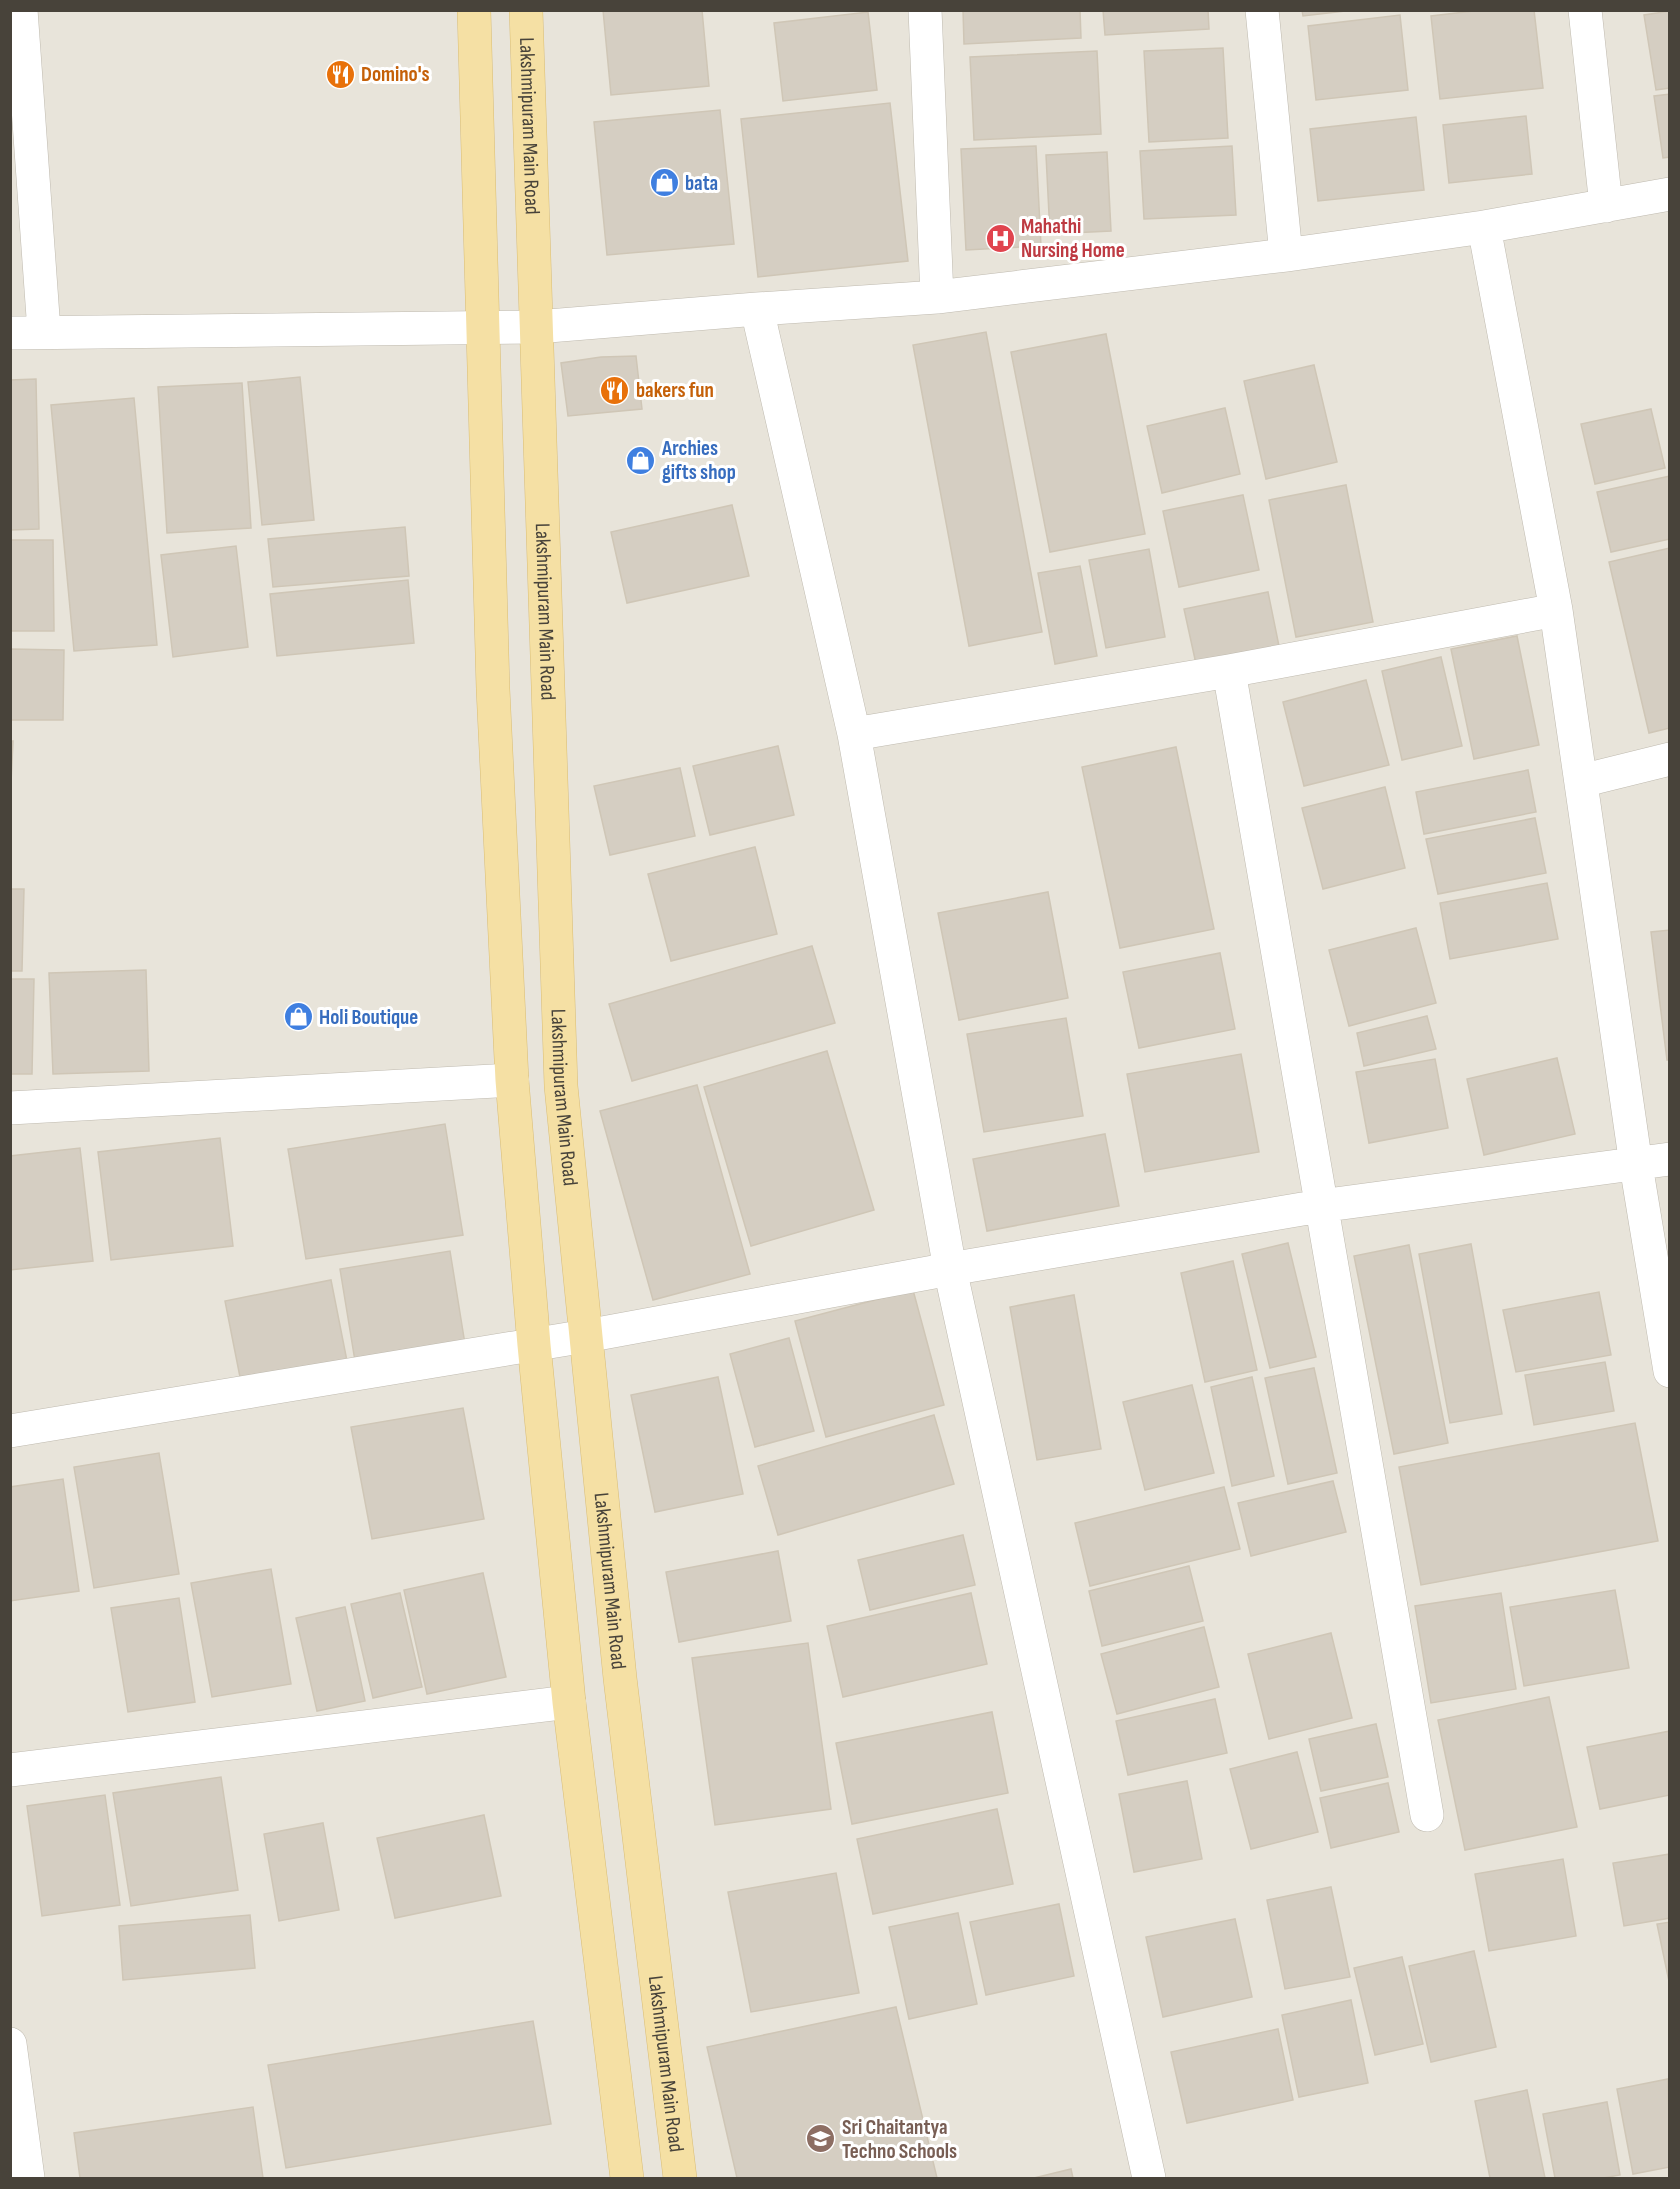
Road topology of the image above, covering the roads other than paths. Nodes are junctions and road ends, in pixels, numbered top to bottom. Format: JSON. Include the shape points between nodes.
{"nodes":[{"id":1,"x":21,"y":10,"type":"edge"},
{"id":2,"x":474,"y":10,"type":"edge"},
{"id":3,"x":526,"y":10,"type":"edge"},
{"id":4,"x":925,"y":10,"type":"edge"},
{"id":5,"x":1262,"y":10,"type":"edge"},
{"id":6,"x":1585,"y":10,"type":"edge"},
{"id":7,"x":1670,"y":194,"type":"edge"},
{"id":8,"x":1606,"y":206,"type":"junction"},
{"id":9,"x":1484,"y":228,"type":"junction"},
{"id":10,"x":1286,"y":255,"type":"junction"},
{"id":11,"x":938,"y":297,"type":"junction"},
{"id":12,"x":757,"y":309,"type":"junction"},
{"id":13,"x":483,"y":327,"type":"junction"},
{"id":14,"x":536,"y":327,"type":"junction"},
{"id":15,"x":45,"y":331,"type":"junction"},
{"id":16,"x":10,"y":333,"type":"edge"},
{"id":17,"x":1556,"y":610,"type":"junction"},
{"id":18,"x":1229,"y":671,"type":"junction"},
{"id":19,"x":854,"y":734,"type":"junction"},
{"id":20,"x":1670,"y":759,"type":"edge"},
{"id":21,"x":1581,"y":781,"type":"junction"},
{"id":22,"x":512,"y":1080,"type":"junction"},
{"id":23,"x":10,"y":1108,"type":"edge"},
{"id":24,"x":1670,"y":1159,"type":"edge"},
{"id":25,"x":1636,"y":1165,"type":"junction"},
{"id":26,"x":1320,"y":1206,"type":"junction"},
{"id":27,"x":950,"y":1269,"type":"junction"},
{"id":28,"x":586,"y":1336,"type":"junction"},
{"id":29,"x":534,"y":1345,"type":"junction"},
{"id":30,"x":1670,"y":1371,"type":"edge"},
{"id":31,"x":10,"y":1431,"type":"edge"},
{"id":32,"x":569,"y":1702,"type":"junction"},
{"id":33,"x":10,"y":1770,"type":"edge"},
{"id":34,"x":1427,"y":1815,"type":"dead end"},
{"id":35,"x":10,"y":2044,"type":"edge"},
{"id":36,"x":28,"y":2178,"type":"edge"},
{"id":37,"x":627,"y":2178,"type":"edge"},
{"id":38,"x":680,"y":2178,"type":"edge"},
{"id":39,"x":1149,"y":2178,"type":"edge"}],
"edges":[{"from":1,"to":15,"type":"street"},
{"from":2,"to":13,"type":"main road"},
{"from":3,"to":14,"type":"main road","name":"Lakshmipuram Main Road"},
{"from":4,"to":11,"type":"street"},
{"from":5,"to":10,"type":"street"},
{"from":6,"to":8,"type":"street"},
{"from":7,"to":8,"type":"street"},
{"from":8,"to":9,"type":"street"},
{"from":9,"to":10,"type":"street"},
{"from":9,"to":17,"type":"street"},
{"from":10,"to":11,"type":"street"},
{"from":11,"to":12,"type":"street"},
{"from":12,"to":14,"type":"street"},
{"from":12,"to":19,"type":"street"},
{"from":13,"to":14,"type":"street"},
{"from":13,"to":15,"type":"street"},
{"from":13,"to":22,"type":"main road","via":[[493,689]]},
{"from":14,"to":28,"type":"main road","name":"Lakshmipuram Main Road","via":[[561,1086]]},
{"from":15,"to":16,"type":"street"},
{"from":17,"to":18,"type":"street"},
{"from":17,"to":21,"type":"street"},
{"from":18,"to":19,"type":"street"},
{"from":18,"to":26,"type":"street"},
{"from":19,"to":27,"type":"street"},
{"from":20,"to":21,"type":"street"},
{"from":21,"to":25,"type":"street"},
{"from":22,"to":23,"type":"street"},
{"from":22,"to":29,"type":"main road"},
{"from":24,"to":25,"type":"street"},
{"from":25,"to":26,"type":"street"},
{"from":25,"to":30,"type":"street"},
{"from":26,"to":27,"type":"street"},
{"from":26,"to":34,"type":"street"},
{"from":27,"to":28,"type":"street"},
{"from":27,"to":39,"type":"street"},
{"from":28,"to":29,"type":"street"},
{"from":28,"to":38,"type":"main road","name":"Lakshmipuram Main Road","via":[[620,1678]]},
{"from":29,"to":31,"type":"street"},
{"from":29,"to":32,"type":"main road"},
{"from":32,"to":33,"type":"street"},
{"from":32,"to":37,"type":"main road"},
{"from":35,"to":36,"type":"street"}]}
